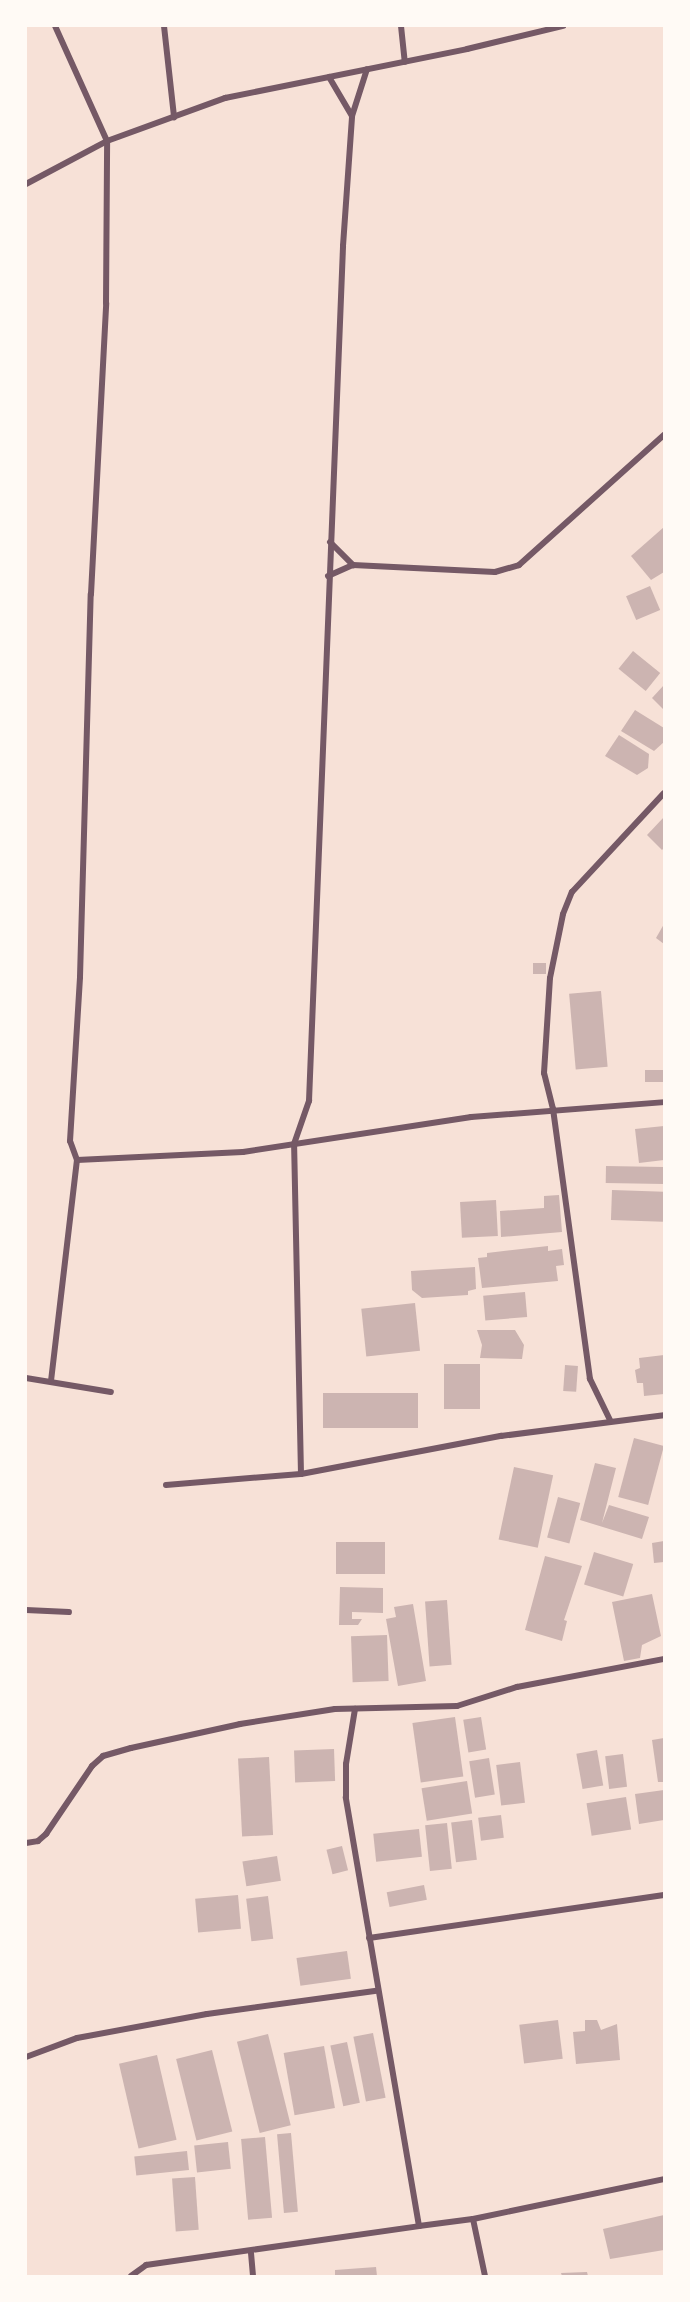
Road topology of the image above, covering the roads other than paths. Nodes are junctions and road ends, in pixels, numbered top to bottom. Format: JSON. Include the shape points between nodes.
{"nodes":[{"id":1,"x":55,"y":26,"type":"edge"},
{"id":2,"x":164,"y":26,"type":"edge"},
{"id":3,"x":401,"y":26,"type":"edge"},
{"id":4,"x":563,"y":26,"type":"edge"},
{"id":5,"x":405,"y":62,"type":"junction"},
{"id":6,"x":367,"y":69,"type":"junction"},
{"id":7,"x":328,"y":77,"type":"junction"},
{"id":8,"x":352,"y":116,"type":"junction"},
{"id":9,"x":174,"y":117,"type":"junction"},
{"id":10,"x":107,"y":141,"type":"junction"},
{"id":11,"x":26,"y":184,"type":"edge"},
{"id":12,"x":664,"y":435,"type":"edge"},
{"id":13,"x":330,"y":542,"type":"junction"},
{"id":14,"x":353,"y":565,"type":"junction"},
{"id":15,"x":328,"y":576,"type":"junction"},
{"id":16,"x":664,"y":793,"type":"edge"},
{"id":17,"x":664,"y":1102,"type":"edge"},
{"id":18,"x":553,"y":1109,"type":"junction"},
{"id":19,"x":294,"y":1144,"type":"junction"},
{"id":20,"x":77,"y":1160,"type":"junction"},
{"id":21,"x":26,"y":1378,"type":"edge"},
{"id":22,"x":51,"y":1381,"type":"junction"},
{"id":23,"x":111,"y":1392,"type":"dead end"},
{"id":24,"x":664,"y":1415,"type":"edge"},
{"id":25,"x":610,"y":1420,"type":"junction"},
{"id":26,"x":301,"y":1474,"type":"junction"},
{"id":27,"x":166,"y":1485,"type":"dead end"},
{"id":28,"x":26,"y":1610,"type":"edge"},
{"id":29,"x":69,"y":1612,"type":"dead end"},
{"id":30,"x":664,"y":1659,"type":"edge"},
{"id":31,"x":355,"y":1709,"type":"junction"},
{"id":32,"x":26,"y":1843,"type":"edge"},
{"id":33,"x":664,"y":1895,"type":"edge"},
{"id":34,"x":369,"y":1938,"type":"junction"},
{"id":35,"x":376,"y":1990,"type":"junction"},
{"id":36,"x":26,"y":2057,"type":"edge"},
{"id":37,"x":664,"y":2180,"type":"edge"},
{"id":38,"x":473,"y":2219,"type":"junction"},
{"id":39,"x":419,"y":2226,"type":"junction"},
{"id":40,"x":251,"y":2253,"type":"junction"},
{"id":41,"x":131,"y":2277,"type":"edge"},
{"id":42,"x":253,"y":2277,"type":"edge"},
{"id":43,"x":485,"y":2277,"type":"edge"}],
"edges":[{"from":1,"to":10,"type":"street"},
{"from":2,"to":9,"type":"street"},
{"from":3,"to":5,"type":"street"},
{"from":4,"to":5,"type":"street"},
{"from":5,"to":6,"type":"street"},
{"from":6,"to":7,"type":"street"},
{"from":6,"to":8,"type":"street"},
{"from":7,"to":8,"type":"street"},
{"from":7,"to":9,"type":"street","via":[[225,98]]},
{"from":8,"to":13,"type":"street"},
{"from":9,"to":10,"type":"street"},
{"from":10,"to":11,"type":"street"},
{"from":10,"to":20,"type":"street","via":[[106,303],[90,594],[80,976],[70,1141]]},
{"from":12,"to":14,"type":"street","via":[[519,565],[495,572]]},
{"from":13,"to":14,"type":"street"},
{"from":13,"to":15,"type":"street"},
{"from":14,"to":15,"type":"street"},
{"from":15,"to":19,"type":"street","via":[[309,1101]]},
{"from":16,"to":18,"type":"street","via":[[588,872],[572,892],[563,914],[550,978],[544,1073]]},
{"from":17,"to":18,"type":"street"},
{"from":18,"to":19,"type":"street","via":[[471,1117]]},
{"from":18,"to":25,"type":"street","via":[[590,1379]]},
{"from":19,"to":20,"type":"street","via":[[243,1152]]},
{"from":19,"to":26,"type":"street"},
{"from":20,"to":22,"type":"street"},
{"from":21,"to":22,"type":"street"},
{"from":22,"to":23,"type":"street"},
{"from":24,"to":25,"type":"street"},
{"from":25,"to":26,"type":"street"},
{"from":26,"to":27,"type":"street"},
{"from":28,"to":29,"type":"street"},
{"from":30,"to":31,"type":"street","via":[[517,1687],[457,1706]]},
{"from":31,"to":32,"type":"street","via":[[240,1724],[103,1756],[83,1777],[46,1834]]},
{"from":31,"to":34,"type":"street","via":[[346,1764],[346,1797]]},
{"from":33,"to":34,"type":"street"},
{"from":34,"to":35,"type":"street"},
{"from":35,"to":36,"type":"street","via":[[77,2038]]},
{"from":35,"to":39,"type":"street"},
{"from":37,"to":38,"type":"street"},
{"from":38,"to":39,"type":"street"},
{"from":38,"to":43,"type":"street"},
{"from":39,"to":40,"type":"street"},
{"from":40,"to":41,"type":"street","via":[[146,2265]]},
{"from":40,"to":42,"type":"street"}]}
